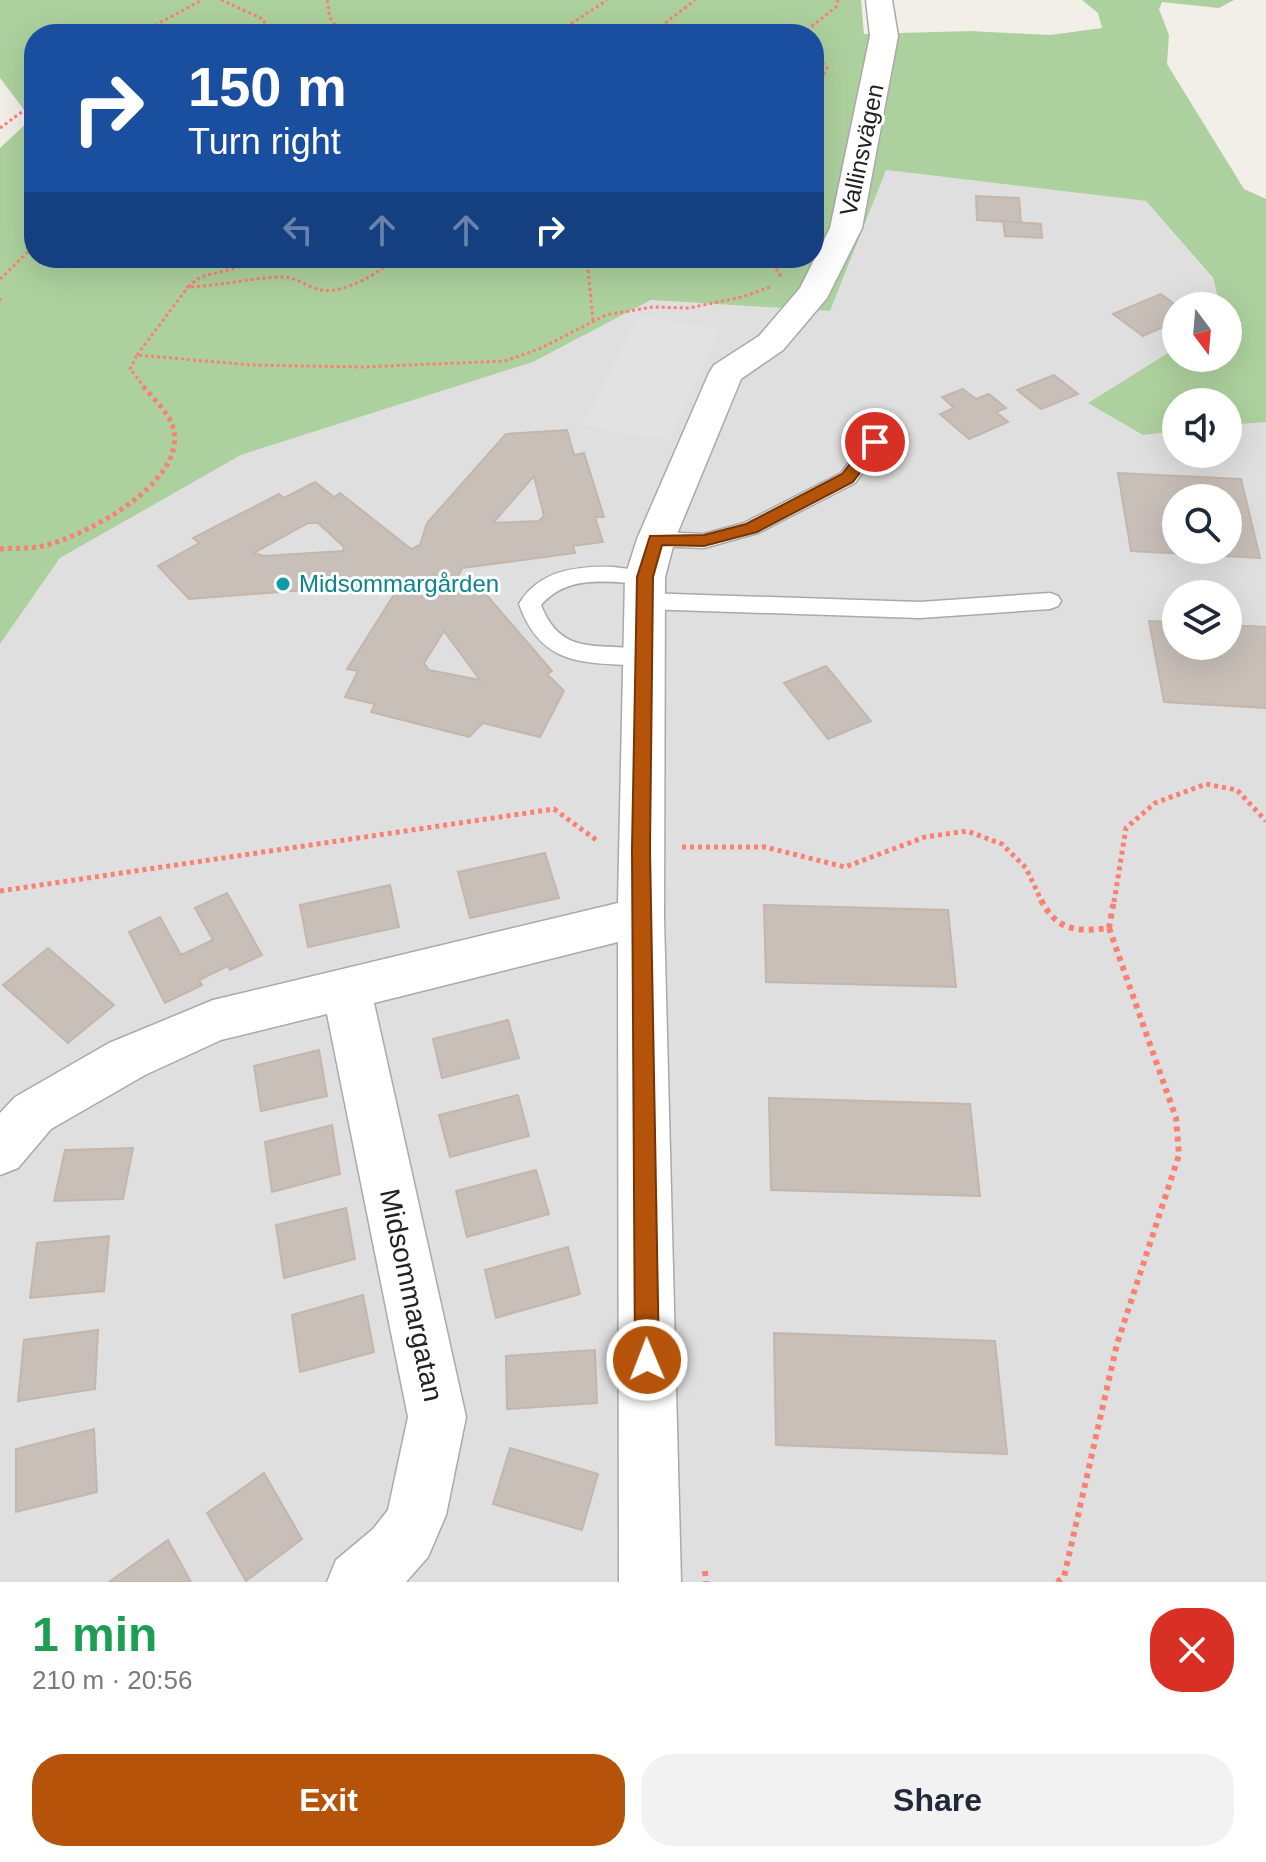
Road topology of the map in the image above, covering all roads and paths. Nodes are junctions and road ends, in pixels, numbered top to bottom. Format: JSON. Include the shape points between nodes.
{"nodes":[{"id":1,"x":202,"y":0,"type":"edge"},
{"id":2,"x":221,"y":0,"type":"edge"},
{"id":3,"x":327,"y":0,"type":"edge"},
{"id":4,"x":607,"y":0,"type":"edge"},
{"id":5,"x":695,"y":0,"type":"edge"},
{"id":6,"x":838,"y":0,"type":"edge"},
{"id":7,"x":879,"y":0,"type":"edge"},
{"id":8,"x":158,"y":24,"type":"edge"},
{"id":9,"x":265,"y":24,"type":"edge"},
{"id":10,"x":332,"y":24,"type":"edge"},
{"id":11,"x":571,"y":24,"type":"edge"},
{"id":12,"x":664,"y":24,"type":"edge"},
{"id":13,"x":815,"y":24,"type":"edge"},
{"id":14,"x":24,"y":110,"type":"edge"},
{"id":15,"x":0,"y":128,"type":"edge"},
{"id":16,"x":24,"y":256,"type":"edge"},
{"id":17,"x":236,"y":268,"type":"edge"},
{"id":18,"x":383,"y":268,"type":"edge"},
{"id":19,"x":588,"y":268,"type":"edge"},
{"id":20,"x":776,"y":268,"type":"edge"},
{"id":21,"x":0,"y":279,"type":"edge"},
{"id":22,"x":188,"y":287,"type":"junction"},
{"id":23,"x":593,"y":321,"type":"junction"},
{"id":24,"x":137,"y":355,"type":"junction"},
{"id":25,"x":875,"y":442,"type":"dead end"},
{"id":26,"x":0,"y":549,"type":"edge"},
{"id":27,"x":648,"y":572,"type":"junction"},
{"id":28,"x":1050,"y":601,"type":"dead end"},
{"id":29,"x":643,"y":658,"type":"junction"},
{"id":30,"x":641,"y":917,"type":"junction"},
{"id":31,"x":1109,"y":928,"type":"dead end"},
{"id":32,"x":346,"y":987,"type":"junction"},
{"id":33,"x":0,"y":1151,"type":"edge"},
{"id":34,"x":1062,"y":1580,"type":"edge"},
{"id":35,"x":358,"y":1582,"type":"edge"},
{"id":36,"x":650,"y":1582,"type":"edge"}],
"edges":[{"from":1,"to":8,"type":"path"},
{"from":2,"to":9,"type":"path"},
{"from":3,"to":10,"type":"path"},
{"from":4,"to":11,"type":"path"},
{"from":5,"to":12,"type":"path"},
{"from":6,"to":13,"type":"path"},
{"from":7,"to":27,"type":"street","name":"Vallinsvägen","via":[[884,36],[846,228],[815,291],[771,343],[726,373]]},
{"from":14,"to":15,"type":"path"},
{"from":16,"to":21,"type":"path"},
{"from":17,"to":22,"type":"path","via":[[200,277]]},
{"from":18,"to":22,"type":"path","via":[[324,291],[284,276]]},
{"from":19,"to":23,"type":"path"},
{"from":20,"to":23,"type":"path","via":[[783,281],[769,288],[689,308],[653,307]]},
{"from":22,"to":24,"type":"path"},
{"from":23,"to":24,"type":"path","via":[[505,361],[251,365]]},
{"from":24,"to":26,"type":"path","via":[[130,369],[174,429],[173,454],[162,475],[94,528],[44,546]]},
{"from":25,"to":27,"type":"lane","via":[[848,478],[751,528],[704,541]]},
{"from":27,"to":28,"type":"lane","via":[[920,610]]},
{"from":27,"to":29,"type":"street","name":"Vallinsvägen"},
{"from":27,"to":29,"type":"lane","via":[[555,580],[530,604],[534,623],[567,651]]},
{"from":29,"to":30,"type":"street","name":"Vallinsvägen"},
{"from":30,"to":32,"type":"street"},
{"from":30,"to":36,"type":"street","name":"Vallinsvägen"},
{"from":31,"to":34,"type":"path","via":[[1176,1118],[1179,1155],[1117,1344]]},
{"from":32,"to":33,"type":"street","via":[[213,1021],[127,1059],[33,1113]]},
{"from":32,"to":35,"type":"street","name":"Midsommargatan","via":[[437,1417],[410,1530]]}]}
